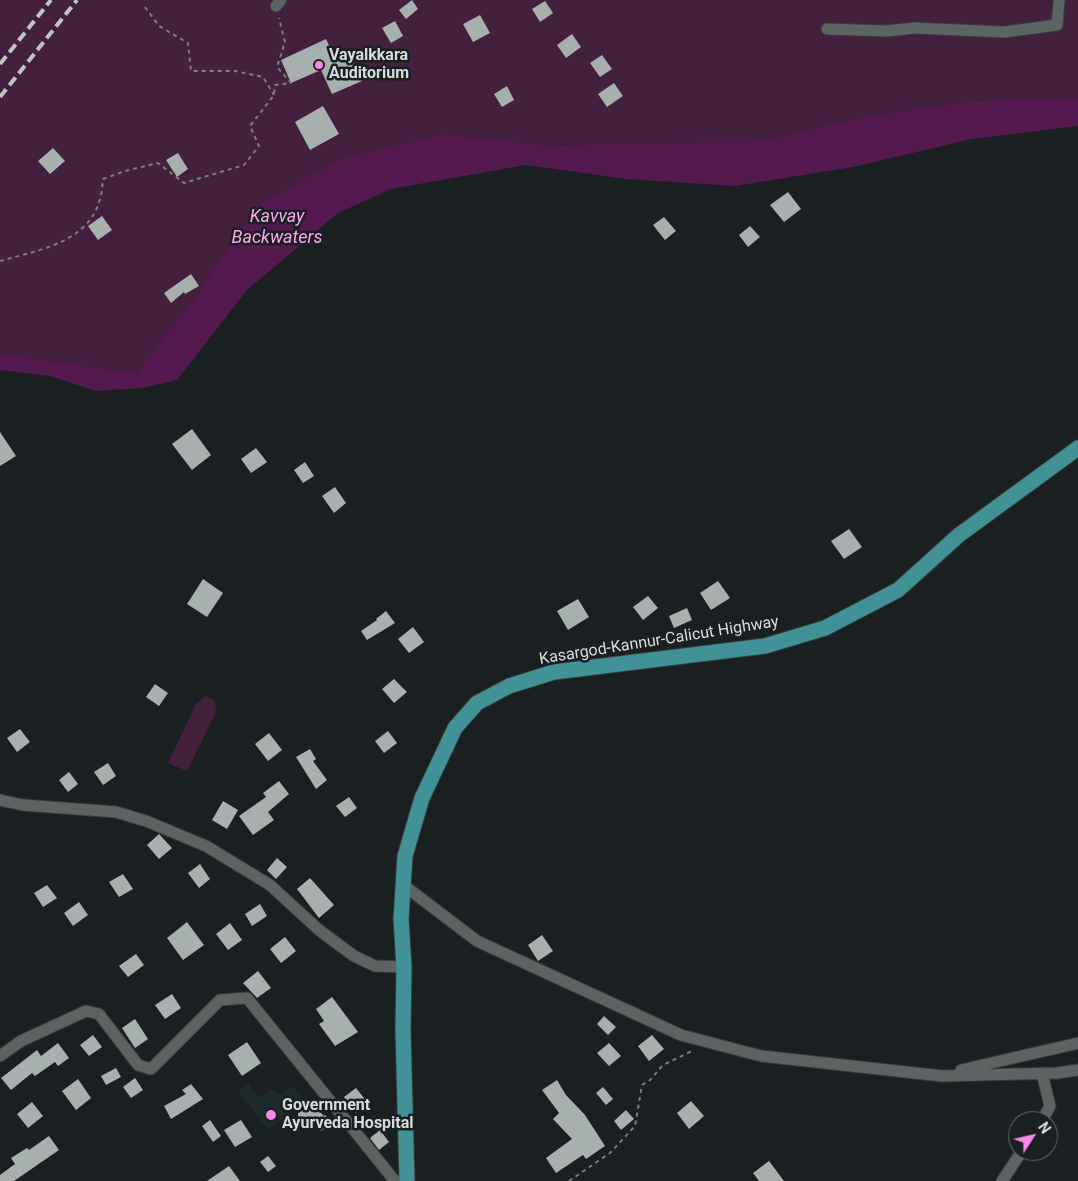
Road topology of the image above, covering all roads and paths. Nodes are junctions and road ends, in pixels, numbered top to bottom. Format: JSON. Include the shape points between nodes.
{"nodes":[{"id":1,"x":1061,"y":0,"type":"edge"},
{"id":2,"x":279,"y":3,"type":"edge"},
{"id":3,"x":145,"y":7,"type":"dead end"},
{"id":4,"x":827,"y":29,"type":"dead end"},
{"id":5,"x":274,"y":95,"type":"junction"},
{"id":6,"x":0,"y":261,"type":"edge"},
{"id":7,"x":1078,"y":448,"type":"edge"},
{"id":8,"x":0,"y":800,"type":"edge"},
{"id":9,"x":402,"y":884,"type":"junction"},
{"id":10,"x":404,"y":966,"type":"junction"},
{"id":11,"x":705,"y":1041,"type":"junction"},
{"id":12,"x":1078,"y":1043,"type":"edge"},
{"id":13,"x":0,"y":1056,"type":"edge"},
{"id":14,"x":1078,"y":1070,"type":"edge"},
{"id":15,"x":1042,"y":1073,"type":"junction"},
{"id":16,"x":940,"y":1075,"type":"junction"},
{"id":17,"x":1047,"y":1111,"type":"edge"},
{"id":18,"x":1015,"y":1161,"type":"edge"},
{"id":19,"x":395,"y":1181,"type":"edge"},
{"id":20,"x":407,"y":1181,"type":"edge"},
{"id":21,"x":569,"y":1181,"type":"edge"},
{"id":22,"x":1002,"y":1181,"type":"edge"}],
"edges":[{"from":1,"to":4,"type":"street","via":[[1057,25],[1004,32]]},
{"from":2,"to":5,"type":"path","via":[[284,42],[277,66],[291,83],[275,85]]},
{"from":3,"to":5,"type":"path","via":[[159,26],[188,43],[191,71],[235,71],[263,77]]},
{"from":5,"to":6,"type":"path","via":[[250,126],[259,146],[244,165],[184,182],[158,163],[111,176],[104,179],[99,204],[86,224],[73,236]]},
{"from":7,"to":9,"type":"highway","name":"Kasargod-Kannur-Calicut Highway","via":[[959,535],[898,590],[825,628],[765,646],[554,672],[509,686],[477,703],[455,728],[422,798],[405,856]]},
{"from":8,"to":10,"type":"street","via":[[24,805],[116,812],[206,846],[270,885],[319,930],[354,956],[375,966]]},
{"from":9,"to":10,"type":"highway","name":"Kasargod-Kannur-Calicut Highway"},
{"from":9,"to":11,"type":"street","via":[[477,941],[680,1035]]},
{"from":10,"to":20,"type":"highway","name":"Kasargod-Kannur-Calicut Highway"},
{"from":11,"to":16,"type":"street","via":[[761,1056]]},
{"from":11,"to":21,"type":"path","via":[[698,1048],[663,1065],[642,1085],[636,1126],[610,1153]]},
{"from":12,"to":16,"type":"street"},
{"from":13,"to":19,"type":"street","via":[[21,1041],[92,1011],[99,1014],[138,1065],[151,1069],[220,1000],[247,998]]},
{"from":14,"to":15,"type":"street"},
{"from":15,"to":16,"type":"street"},
{"from":15,"to":17,"type":"street","via":[[1050,1106]]},
{"from":18,"to":22,"type":"street"}]}
